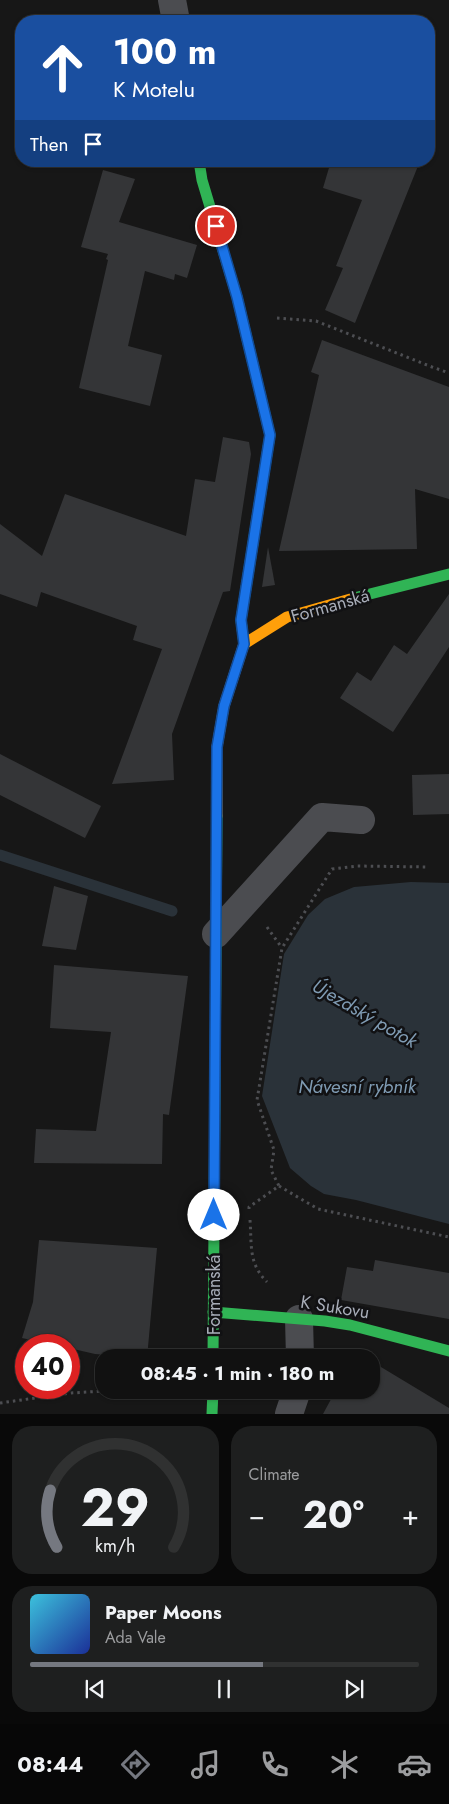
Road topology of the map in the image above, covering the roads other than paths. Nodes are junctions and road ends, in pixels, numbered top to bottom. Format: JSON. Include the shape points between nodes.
{"nodes":[{"id":1,"x":172,"y":0,"type":"edge"},
{"id":2,"x":175,"y":15,"type":"edge"},
{"id":3,"x":200,"y":167,"type":"edge"},
{"id":4,"x":449,"y":574,"type":"edge"},
{"id":5,"x":244,"y":644,"type":"junction"},
{"id":6,"x":361,"y":820,"type":"dead end"},
{"id":7,"x":216,"y":934,"type":"junction"},
{"id":8,"x":214,"y":1312,"type":"junction"},
{"id":9,"x":299,"y":1319,"type":"junction"},
{"id":10,"x":213,"y":1349,"type":"edge"},
{"id":11,"x":300,"y":1349,"type":"edge"},
{"id":12,"x":447,"y":1349,"type":"edge"},
{"id":13,"x":213,"y":1399,"type":"edge"},
{"id":14,"x":294,"y":1399,"type":"edge"},
{"id":15,"x":212,"y":1414,"type":"edge"},
{"id":16,"x":290,"y":1414,"type":"edge"}],
"edges":[{"from":1,"to":2,"type":"street"},
{"from":3,"to":5,"type":"street","via":[[244,324],[270,435],[241,620]]},
{"from":4,"to":5,"type":"street","name":"Formanská","via":[[287,617]]},
{"from":5,"to":7,"type":"street","name":"Formanská","via":[[224,706],[217,747]]},
{"from":6,"to":7,"type":"street","via":[[322,818]]},
{"from":7,"to":8,"type":"street","name":"Formanská"},
{"from":8,"to":9,"type":"street","name":"K Sukovu"},
{"from":8,"to":10,"type":"street","name":"Formanská"},
{"from":9,"to":11,"type":"street"},
{"from":9,"to":12,"type":"street","name":"K Sukovu","via":[[350,1325]]},
{"from":13,"to":15,"type":"street"},
{"from":14,"to":16,"type":"street"}]}
